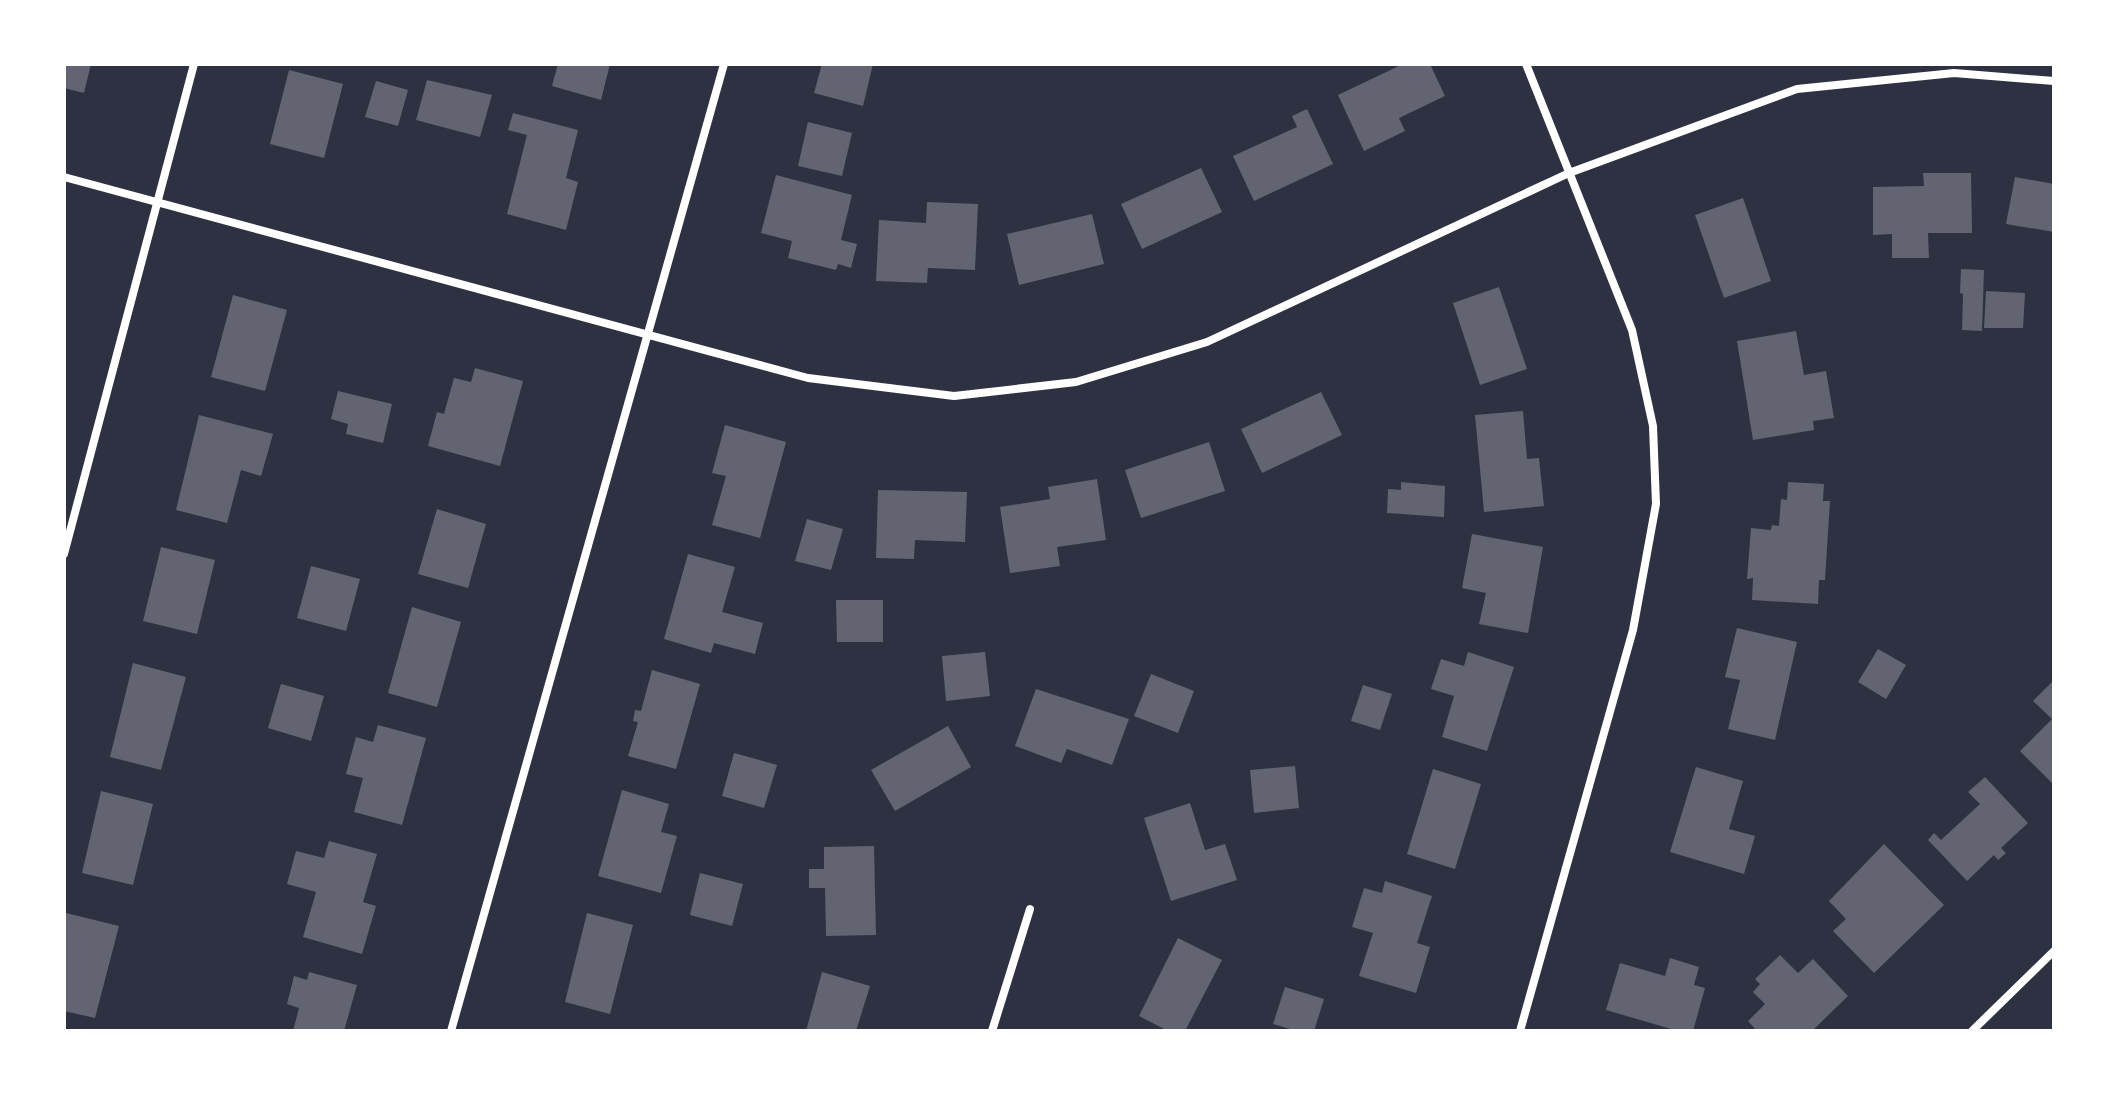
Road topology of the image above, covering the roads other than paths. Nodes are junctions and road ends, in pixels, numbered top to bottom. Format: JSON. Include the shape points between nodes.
{"nodes":[{"id":1,"x":194,"y":64,"type":"edge"},
{"id":2,"x":724,"y":64,"type":"edge"},
{"id":3,"x":1526,"y":64,"type":"edge"},
{"id":4,"x":2054,"y":81,"type":"edge"},
{"id":5,"x":1569,"y":173,"type":"junction"},
{"id":6,"x":64,"y":177,"type":"edge"},
{"id":7,"x":157,"y":201,"type":"junction"},
{"id":8,"x":649,"y":334,"type":"junction"},
{"id":9,"x":64,"y":554,"type":"edge"},
{"id":10,"x":1030,"y":909,"type":"dead end"},
{"id":11,"x":2054,"y":951,"type":"edge"},
{"id":12,"x":451,"y":1031,"type":"edge"},
{"id":13,"x":992,"y":1031,"type":"edge"},
{"id":14,"x":1520,"y":1031,"type":"edge"},
{"id":15,"x":1972,"y":1031,"type":"edge"}],
"edges":[{"from":1,"to":7,"type":"street"},
{"from":2,"to":8,"type":"street"},
{"from":3,"to":5,"type":"street"},
{"from":4,"to":5,"type":"street","via":[[1954,73],[1797,89]]},
{"from":5,"to":8,"type":"street","via":[[1207,342],[1076,382],[954,396],[808,378]]},
{"from":5,"to":14,"type":"street","via":[[1632,330],[1653,426],[1656,504],[1633,630]]},
{"from":6,"to":7,"type":"street"},
{"from":7,"to":8,"type":"street"},
{"from":7,"to":9,"type":"street"},
{"from":8,"to":12,"type":"street"},
{"from":10,"to":13,"type":"street"},
{"from":11,"to":15,"type":"street"}]}
